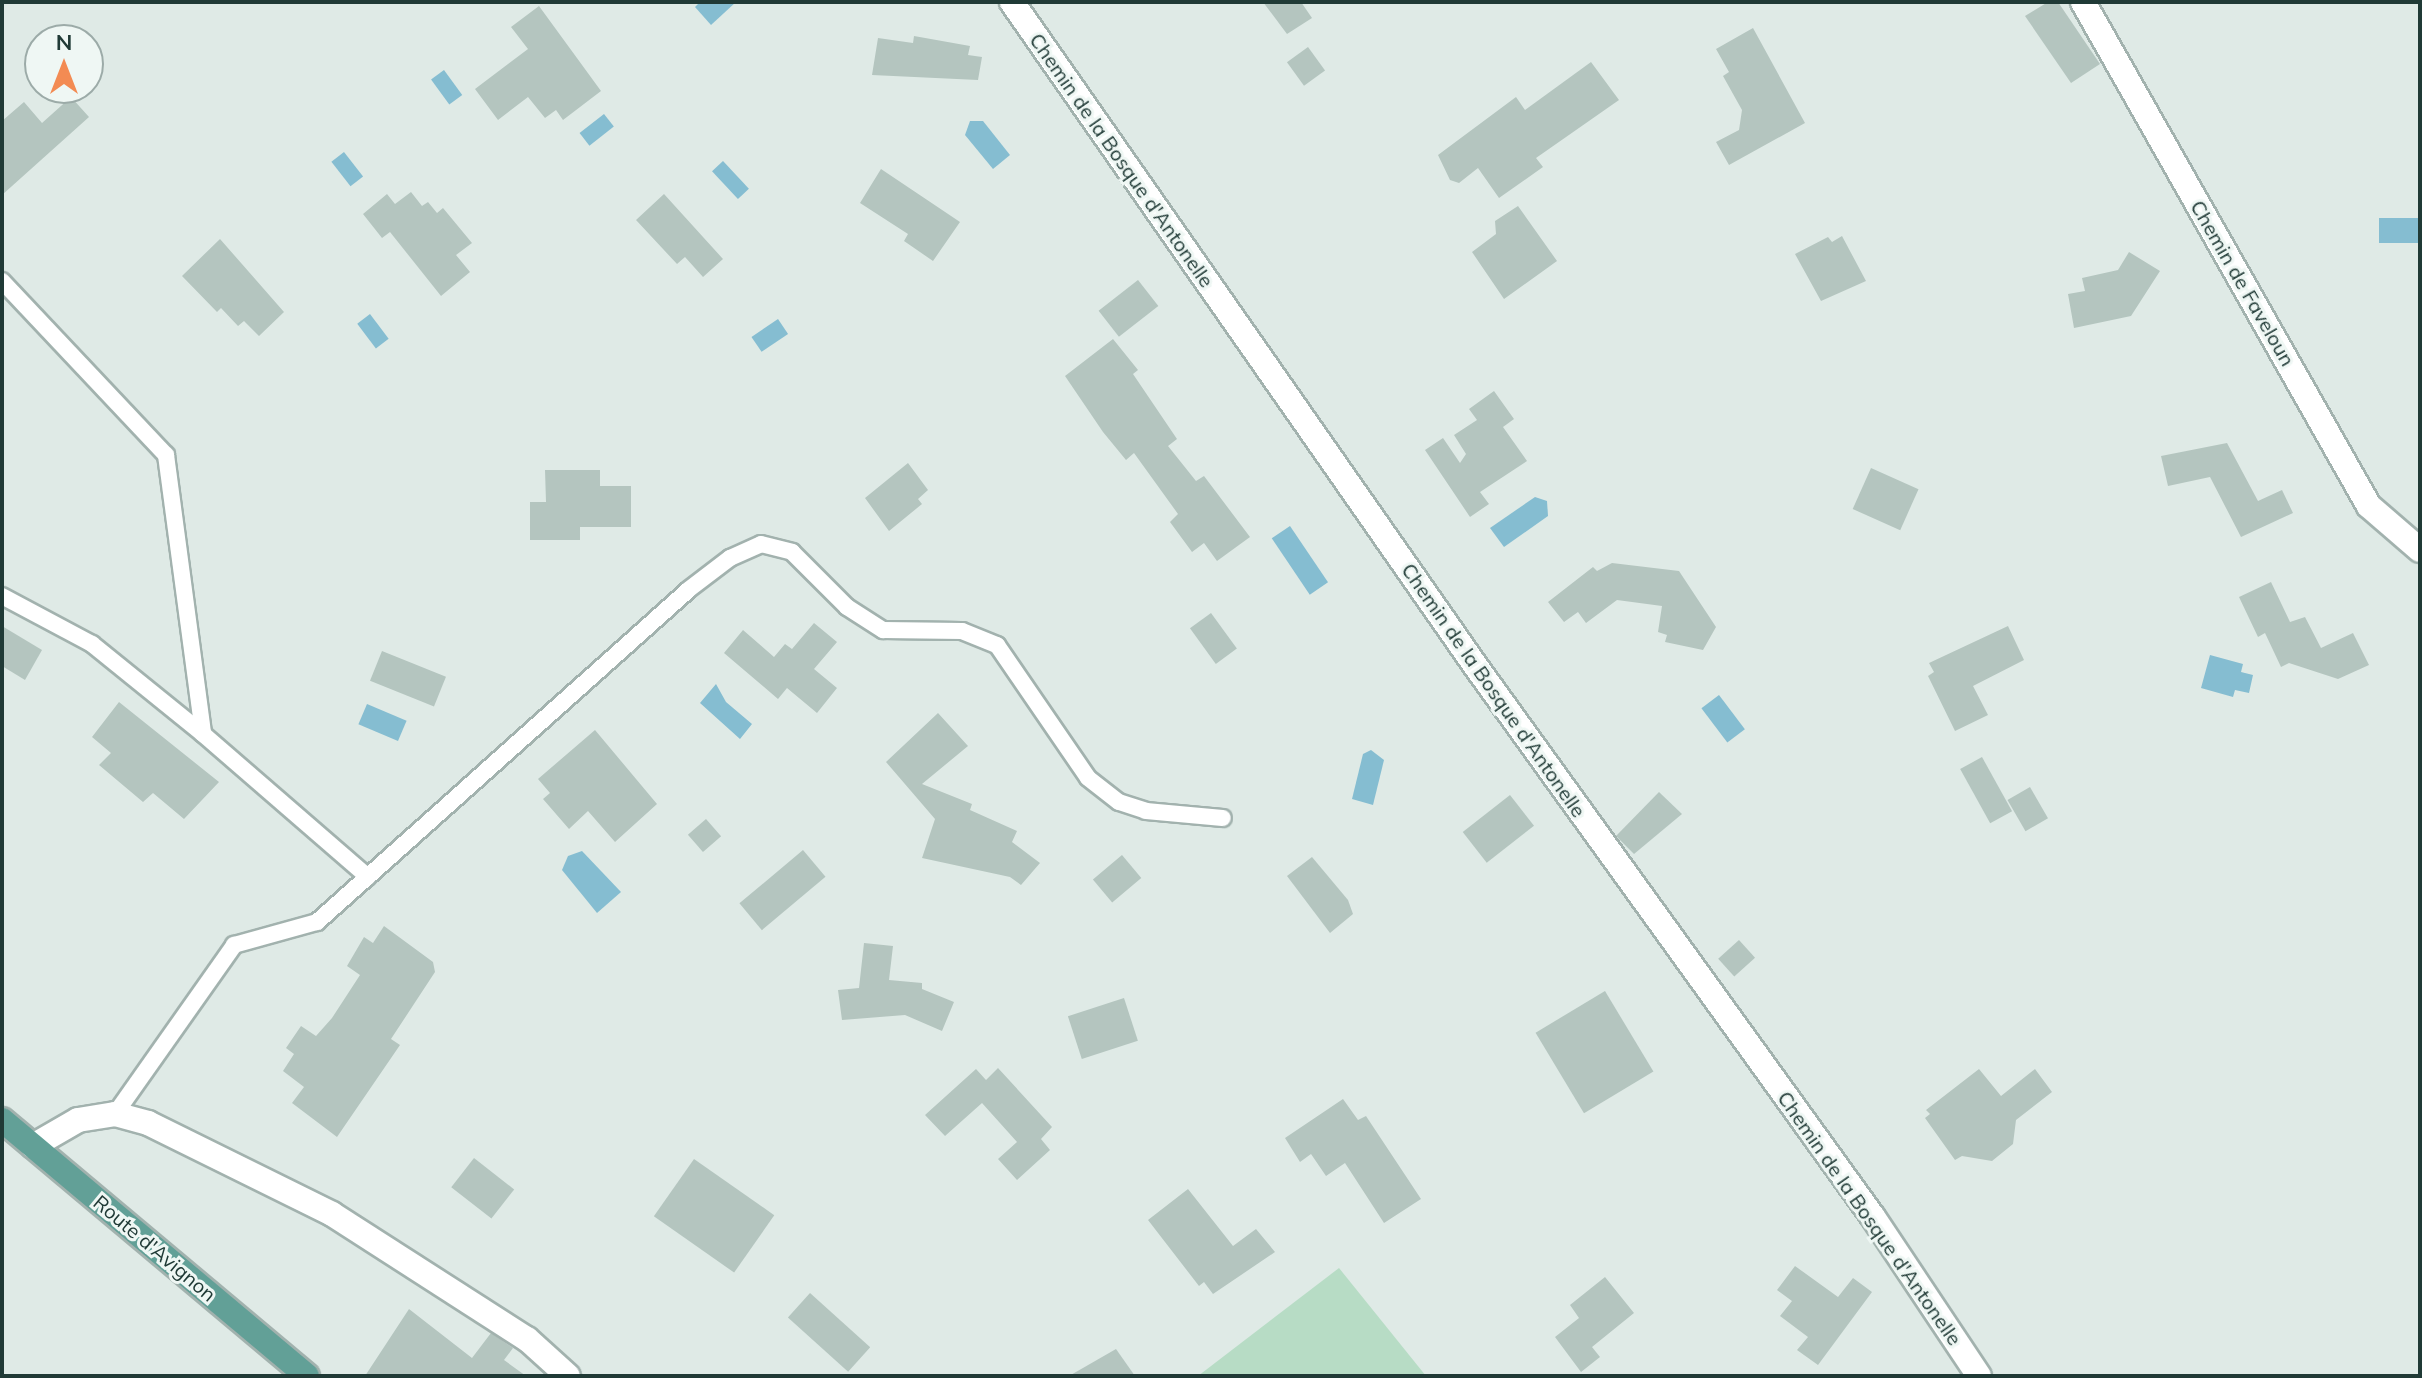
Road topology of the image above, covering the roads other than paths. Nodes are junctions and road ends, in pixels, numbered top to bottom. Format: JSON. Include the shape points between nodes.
{"nodes":[{"id":1,"x":1012,"y":2,"type":"edge"},
{"id":2,"x":2083,"y":2,"type":"edge"},
{"id":3,"x":2,"y":281,"type":"edge"},
{"id":4,"x":2420,"y":550,"type":"edge"},
{"id":5,"x":2,"y":596,"type":"edge"},
{"id":6,"x":203,"y":734,"type":"junction"},
{"id":7,"x":1223,"y":818,"type":"dead end"},
{"id":8,"x":368,"y":877,"type":"junction"},
{"id":9,"x":115,"y":1114,"type":"junction"},
{"id":10,"x":2,"y":1120,"type":"edge"},
{"id":11,"x":33,"y":1146,"type":"junction"},
{"id":12,"x":307,"y":1376,"type":"edge"},
{"id":13,"x":568,"y":1376,"type":"edge"},
{"id":14,"x":1979,"y":1376,"type":"edge"}],
"edges":[{"from":1,"to":14,"type":"street","name":"Chemin de la Bosque d'Antonelle","via":[[1477,668],[1873,1217]]},
{"from":2,"to":4,"type":"street","name":"Chemin de Faveloun","via":[[2369,506]]},
{"from":3,"to":6,"type":"lane","via":[[166,455]]},
{"from":5,"to":6,"type":"lane","via":[[92,644]]},
{"from":6,"to":8,"type":"lane"},
{"from":7,"to":8,"type":"lane","via":[[1146,811],[1119,802],[1088,778],[997,645],[962,631],[883,630],[847,607],[792,552],[761,544],[730,558],[688,590]]},
{"from":8,"to":9,"type":"lane","via":[[317,922],[234,945]]},
{"from":9,"to":11,"type":"street","via":[[78,1120]]},
{"from":9,"to":13,"type":"street","via":[[148,1123],[332,1214],[527,1339]]},
{"from":10,"to":11,"type":"main road","name":"Route d'Avignon"},
{"from":11,"to":12,"type":"main road","name":"Route d'Avignon"}]}
